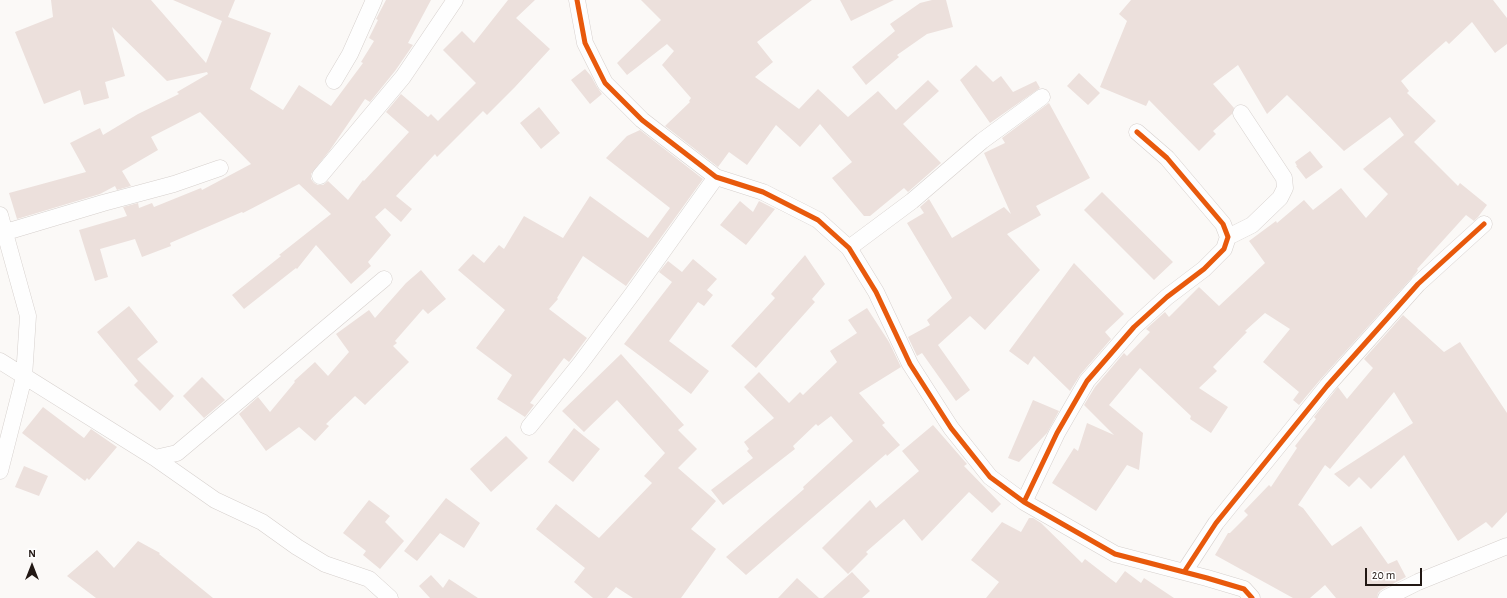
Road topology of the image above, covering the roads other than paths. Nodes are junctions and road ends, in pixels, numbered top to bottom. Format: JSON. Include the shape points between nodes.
{"nodes":[{"id":1,"x":374,"y":0,"type":"edge"},
{"id":2,"x":456,"y":0,"type":"edge"},
{"id":3,"x":577,"y":0,"type":"edge"},
{"id":4,"x":334,"y":82,"type":"dead end"},
{"id":5,"x":1042,"y":97,"type":"dead end"},
{"id":6,"x":1241,"y":113,"type":"dead end"},
{"id":7,"x":1137,"y":132,"type":"dead end"},
{"id":8,"x":220,"y":168,"type":"dead end"},
{"id":9,"x":320,"y":176,"type":"dead end"},
{"id":10,"x":716,"y":176,"type":"junction"},
{"id":11,"x":0,"y":215,"type":"edge"},
{"id":12,"x":1484,"y":224,"type":"dead end"},
{"id":13,"x":6,"y":232,"type":"junction"},
{"id":14,"x":1228,"y":237,"type":"junction"},
{"id":15,"x":849,"y":248,"type":"junction"},
{"id":16,"x":384,"y":279,"type":"dead end"},
{"id":17,"x":0,"y":361,"type":"edge"},
{"id":18,"x":24,"y":377,"type":"junction"},
{"id":19,"x":529,"y":427,"type":"dead end"},
{"id":20,"x":155,"y":458,"type":"junction"},
{"id":21,"x":0,"y":471,"type":"edge"},
{"id":22,"x":1024,"y":502,"type":"junction"},
{"id":23,"x":1507,"y":546,"type":"edge"},
{"id":24,"x":1184,"y":572,"type":"junction"},
{"id":25,"x":390,"y":598,"type":"edge"},
{"id":26,"x":1252,"y":598,"type":"edge"},
{"id":27,"x":1386,"y":598,"type":"edge"}],
"edges":[{"from":1,"to":4,"type":"street","via":[[350,54]]},
{"from":2,"to":9,"type":"street","via":[[403,77]]},
{"from":3,"to":10,"type":"street","via":[[585,42],[605,83],[642,120]]},
{"from":5,"to":15,"type":"street","via":[[982,141],[912,201]]},
{"from":6,"to":14,"type":"street","via":[[1284,178],[1285,188],[1280,198],[1252,225]]},
{"from":7,"to":14,"type":"street","via":[[1167,158],[1223,224]]},
{"from":8,"to":13,"type":"street","via":[[174,184]]},
{"from":10,"to":15,"type":"street","via":[[763,192],[818,220]]},
{"from":10,"to":19,"type":"street","via":[[629,299]]},
{"from":11,"to":13,"type":"street"},
{"from":12,"to":24,"type":"street","via":[[1418,284],[1327,386],[1216,523]]},
{"from":13,"to":18,"type":"street","via":[[28,316]]},
{"from":14,"to":22,"type":"street","via":[[1224,249],[1204,269],[1167,297],[1134,327],[1087,381],[1057,433]]},
{"from":15,"to":22,"type":"street","via":[[876,292],[910,364],[951,428],[990,478]]},
{"from":16,"to":20,"type":"street","via":[[177,453]]},
{"from":17,"to":18,"type":"street"},
{"from":18,"to":20,"type":"street"},
{"from":18,"to":21,"type":"street"},
{"from":20,"to":25,"type":"street","via":[[215,500],[262,522],[325,564],[369,579]]},
{"from":22,"to":24,"type":"street","via":[[1115,554]]},
{"from":23,"to":27,"type":"street","via":[[1418,582]]},
{"from":24,"to":26,"type":"street","via":[[1244,589]]}]}
